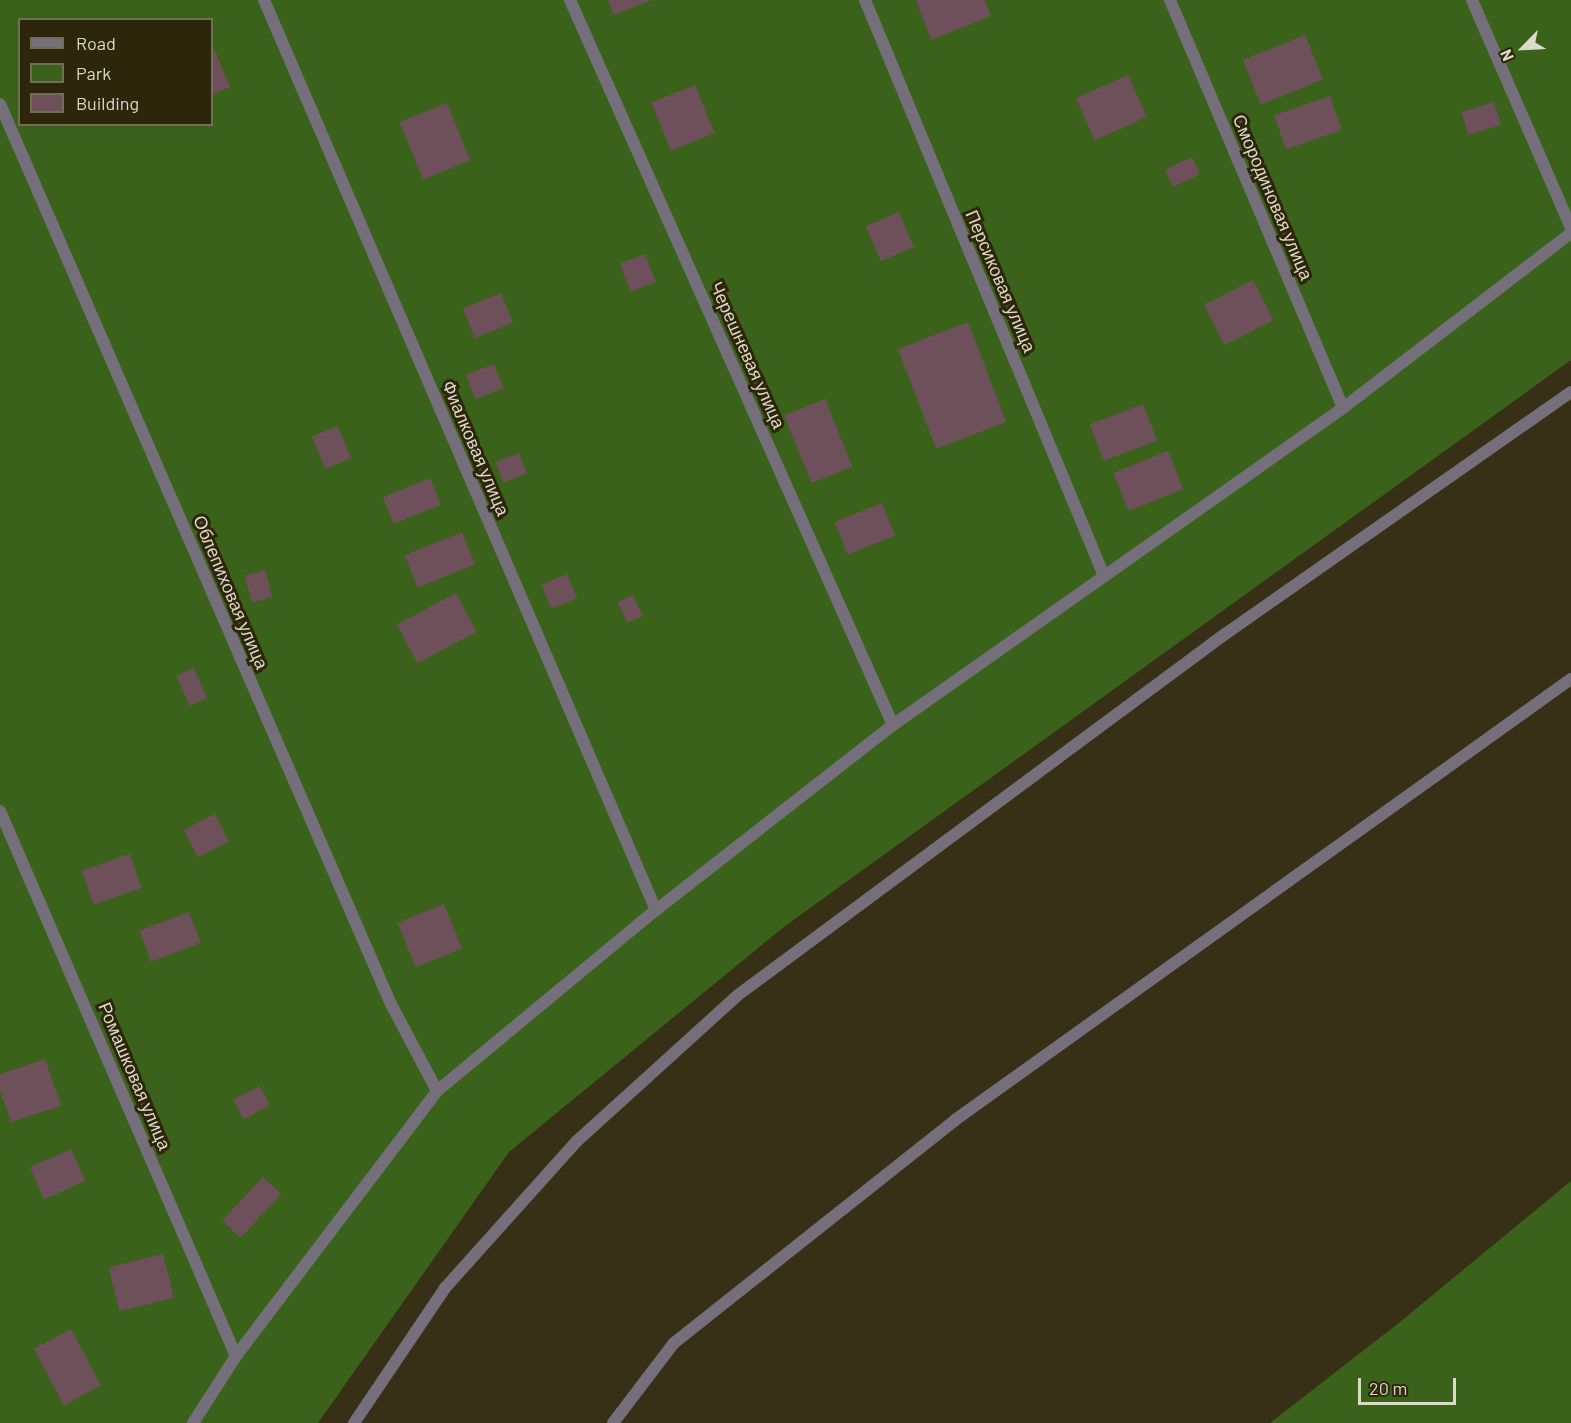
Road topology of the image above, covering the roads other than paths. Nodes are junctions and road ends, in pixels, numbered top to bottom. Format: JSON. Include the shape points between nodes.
{"nodes":[{"id":1,"x":264,"y":0,"type":"edge"},
{"id":2,"x":570,"y":0,"type":"edge"},
{"id":3,"x":865,"y":0,"type":"edge"},
{"id":4,"x":1170,"y":0,"type":"edge"},
{"id":5,"x":1472,"y":0,"type":"edge"},
{"id":6,"x":0,"y":104,"type":"edge"},
{"id":7,"x":1571,"y":228,"type":"edge"},
{"id":8,"x":1571,"y":233,"type":"edge"},
{"id":9,"x":1571,"y":392,"type":"edge"},
{"id":10,"x":1343,"y":408,"type":"junction"},
{"id":11,"x":1104,"y":576,"type":"junction"},
{"id":12,"x":1571,"y":679,"type":"edge"},
{"id":13,"x":893,"y":725,"type":"junction"},
{"id":14,"x":0,"y":811,"type":"edge"},
{"id":15,"x":656,"y":910,"type":"junction"},
{"id":16,"x":436,"y":1091,"type":"junction"},
{"id":17,"x":236,"y":1356,"type":"junction"},
{"id":18,"x":193,"y":1423,"type":"edge"},
{"id":19,"x":354,"y":1423,"type":"edge"},
{"id":20,"x":613,"y":1423,"type":"edge"}],
"edges":[{"from":1,"to":15,"type":"street","name":"Фиалковая улица"},
{"from":2,"to":13,"type":"street","name":"Черешневая улица"},
{"from":3,"to":11,"type":"street","name":"Персиковая улица"},
{"from":4,"to":10,"type":"street","name":"Смородиновая улица"},
{"from":5,"to":7,"type":"street"},
{"from":6,"to":16,"type":"street","name":"Облепиховая улица","via":[[391,1004]]},
{"from":8,"to":10,"type":"street"},
{"from":9,"to":19,"type":"street","via":[[1221,637],[738,995],[577,1141],[476,1253],[445,1288]]},
{"from":10,"to":11,"type":"street"},
{"from":11,"to":13,"type":"street"},
{"from":12,"to":20,"type":"street","via":[[955,1120],[674,1343]]},
{"from":13,"to":15,"type":"street"},
{"from":14,"to":17,"type":"street","name":"Ромашковая улица"},
{"from":15,"to":16,"type":"street"},
{"from":16,"to":17,"type":"street"},
{"from":17,"to":18,"type":"street"}]}
